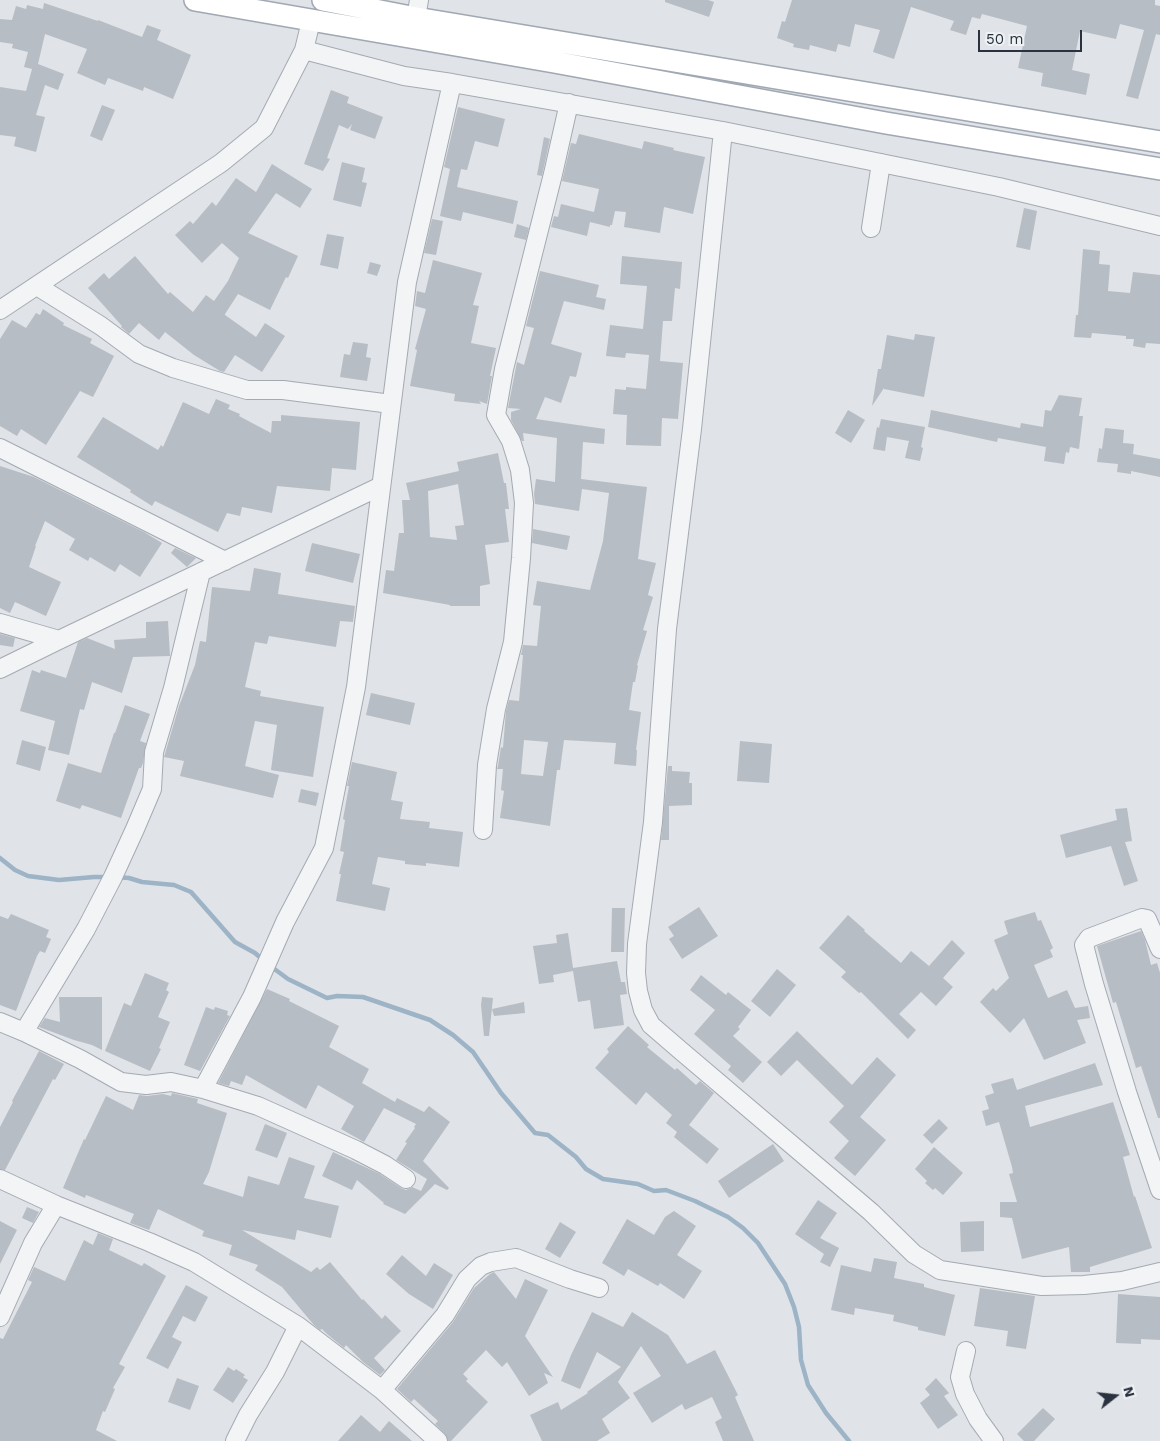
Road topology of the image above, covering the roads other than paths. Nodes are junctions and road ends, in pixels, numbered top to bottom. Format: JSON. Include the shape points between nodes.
{"nodes":[{"id":1,"x":195,"y":0,"type":"edge"},
{"id":2,"x":323,"y":0,"type":"edge"},
{"id":3,"x":417,"y":9,"type":"edge"},
{"id":4,"x":311,"y":21,"type":"junction"},
{"id":5,"x":304,"y":50,"type":"junction"},
{"id":6,"x":452,"y":83,"type":"junction"},
{"id":7,"x":570,"y":103,"type":"junction"},
{"id":8,"x":723,"y":131,"type":"junction"},
{"id":9,"x":1160,"y":142,"type":"edge"},
{"id":10,"x":881,"y":163,"type":"junction"},
{"id":11,"x":1160,"y":168,"type":"edge"},
{"id":12,"x":1160,"y":226,"type":"edge"},
{"id":13,"x":871,"y":228,"type":"dead end"},
{"id":14,"x":37,"y":286,"type":"junction"},
{"id":15,"x":0,"y":310,"type":"edge"},
{"id":16,"x":391,"y":404,"type":"junction"},
{"id":17,"x":0,"y":448,"type":"edge"},
{"id":18,"x":381,"y":486,"type":"junction"},
{"id":19,"x":225,"y":560,"type":"junction"},
{"id":20,"x":201,"y":572,"type":"junction"},
{"id":21,"x":0,"y":624,"type":"edge"},
{"id":22,"x":59,"y":640,"type":"junction"},
{"id":23,"x":0,"y":669,"type":"edge"},
{"id":24,"x":483,"y":830,"type":"dead end"},
{"id":25,"x":1160,"y":949,"type":"edge"},
{"id":26,"x":0,"y":1022,"type":"edge"},
{"id":27,"x":24,"y":1032,"type":"junction"},
{"id":28,"x":203,"y":1089,"type":"junction"},
{"id":29,"x":0,"y":1179,"type":"edge"},
{"id":30,"x":406,"y":1179,"type":"dead end"},
{"id":31,"x":1160,"y":1190,"type":"edge"},
{"id":32,"x":56,"y":1205,"type":"junction"},
{"id":33,"x":1160,"y":1272,"type":"edge"},
{"id":34,"x":599,"y":1288,"type":"dead end"},
{"id":35,"x":0,"y":1317,"type":"edge"},
{"id":36,"x":298,"y":1326,"type":"junction"},
{"id":37,"x":966,"y":1351,"type":"dead end"},
{"id":38,"x":382,"y":1390,"type":"junction"},
{"id":39,"x":235,"y":1441,"type":"edge"},
{"id":40,"x":438,"y":1441,"type":"edge"},
{"id":41,"x":994,"y":1441,"type":"edge"}],
"edges":[{"from":1,"to":4,"type":"main road"},
{"from":2,"to":3,"type":"main road"},
{"from":3,"to":9,"type":"main road"},
{"from":4,"to":5,"type":"street"},
{"from":4,"to":11,"type":"main road","via":[[886,124]]},
{"from":5,"to":6,"type":"street","via":[[404,76]]},
{"from":5,"to":14,"type":"street","via":[[264,128],[221,163]]},
{"from":6,"to":7,"type":"street"},
{"from":6,"to":16,"type":"street","via":[[408,282]]},
{"from":7,"to":8,"type":"street"},
{"from":7,"to":24,"type":"street","via":[[504,369],[496,415],[511,440],[520,470],[524,503],[514,642],[496,709],[487,765]]},
{"from":8,"to":10,"type":"street"},
{"from":8,"to":33,"type":"street","via":[[667,629],[653,822],[638,944],[636,973],[643,1010],[651,1025],[871,1212],[914,1254],[940,1270],[1042,1286],[1122,1282]]},
{"from":10,"to":12,"type":"street","via":[[1000,187]]},
{"from":10,"to":13,"type":"street"},
{"from":14,"to":15,"type":"street"},
{"from":14,"to":16,"type":"street","via":[[139,354],[173,368],[247,390],[283,390]]},
{"from":16,"to":18,"type":"street"},
{"from":17,"to":19,"type":"street"},
{"from":18,"to":19,"type":"street"},
{"from":18,"to":28,"type":"street","via":[[356,687],[324,848],[285,922],[252,997]]},
{"from":19,"to":20,"type":"street"},
{"from":20,"to":22,"type":"street"},
{"from":20,"to":27,"type":"street","via":[[154,752],[152,789],[86,929]]},
{"from":21,"to":22,"type":"street"},
{"from":22,"to":23,"type":"street"},
{"from":25,"to":31,"type":"street","via":[[1142,918],[1089,938],[1084,946]]},
{"from":26,"to":27,"type":"street"},
{"from":27,"to":28,"type":"street","via":[[120,1082],[146,1085],[171,1082]]},
{"from":28,"to":30,"type":"street","via":[[258,1106],[332,1138]]},
{"from":29,"to":32,"type":"street"},
{"from":32,"to":35,"type":"street","via":[[32,1244]]},
{"from":32,"to":36,"type":"street","via":[[194,1262]]},
{"from":34,"to":38,"type":"street","via":[[516,1258],[481,1266],[467,1279],[445,1315]]},
{"from":36,"to":38,"type":"street"},
{"from":36,"to":39,"type":"street"},
{"from":37,"to":41,"type":"street","via":[[960,1377],[964,1394]]},
{"from":38,"to":40,"type":"street"}]}
